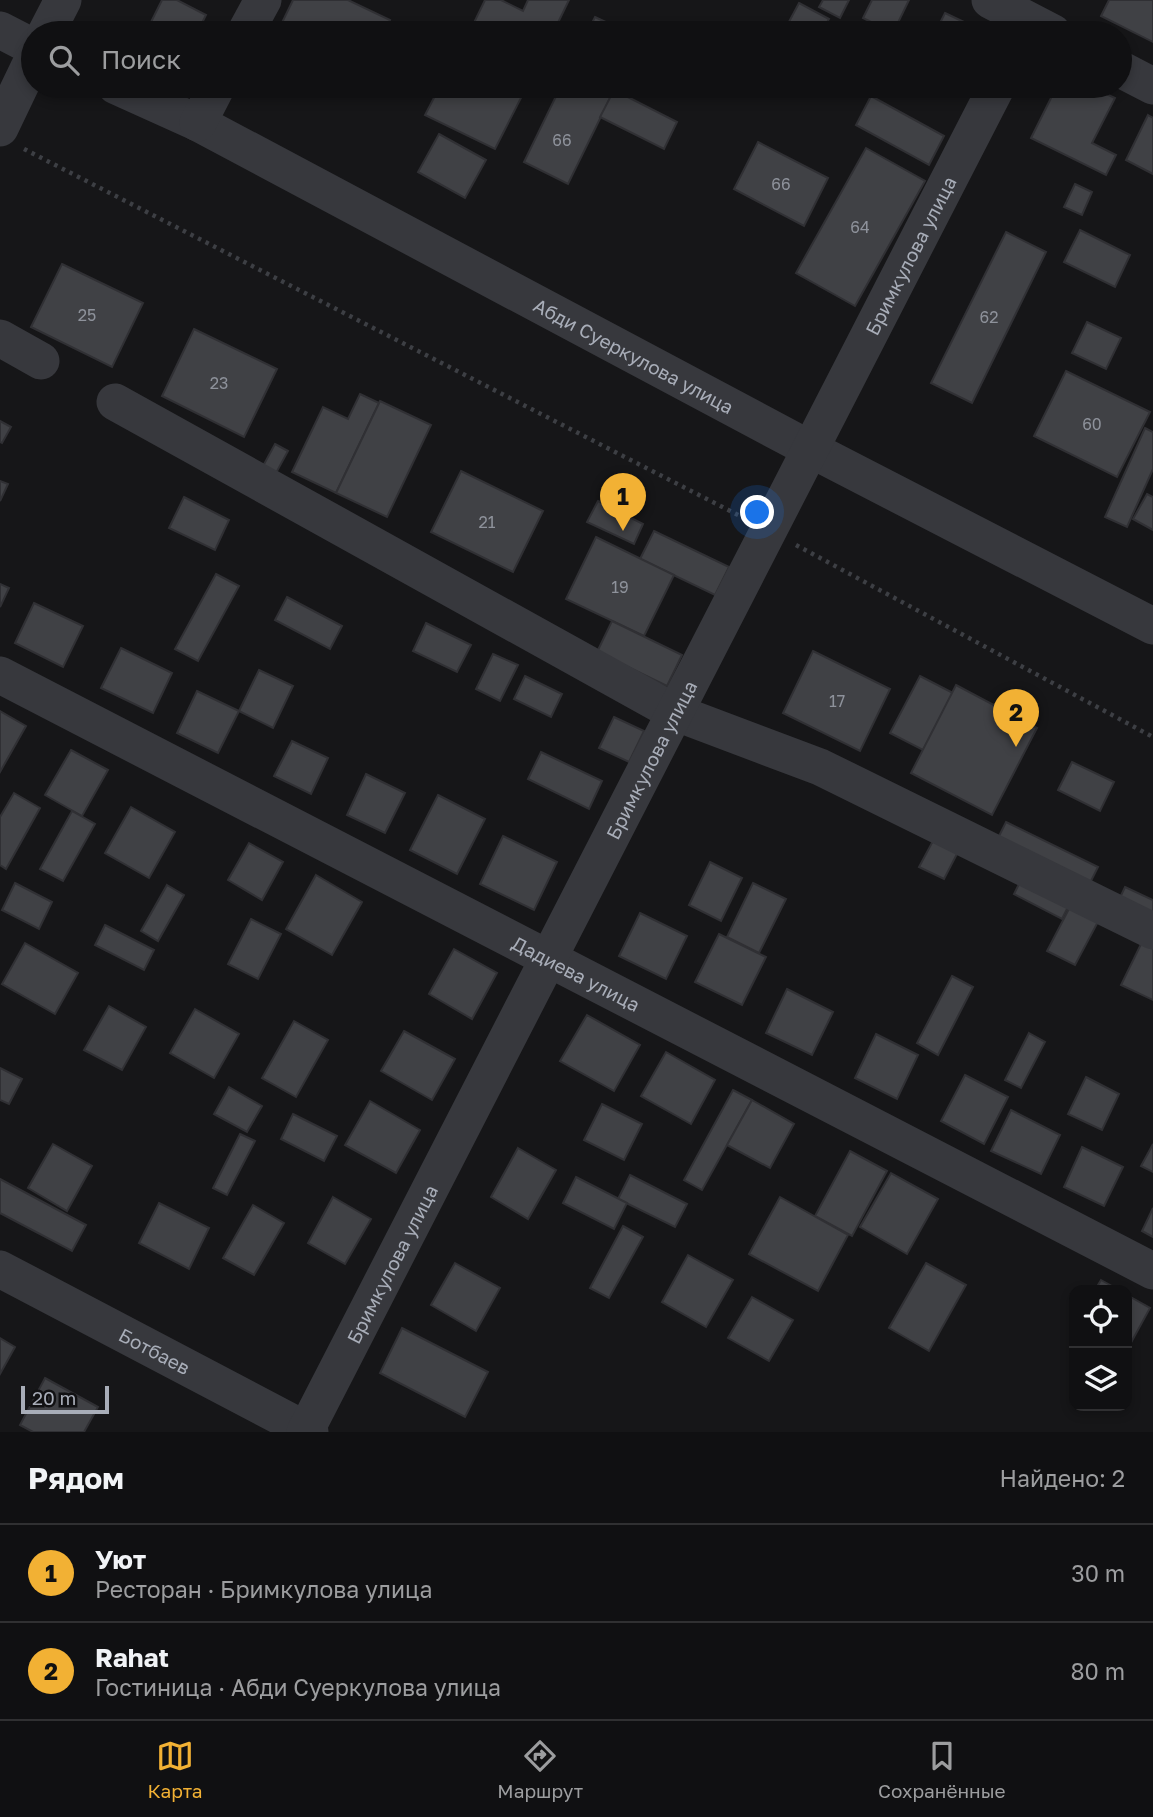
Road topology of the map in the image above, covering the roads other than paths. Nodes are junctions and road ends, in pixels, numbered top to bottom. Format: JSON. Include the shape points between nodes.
{"nodes":[{"id":1,"x":63,"y":0,"type":"edge"},
{"id":2,"x":263,"y":0,"type":"edge"},
{"id":3,"x":990,"y":0,"type":"edge"},
{"id":4,"x":52,"y":21,"type":"edge"},
{"id":5,"x":252,"y":21,"type":"edge"},
{"id":6,"x":1036,"y":21,"type":"edge"},
{"id":7,"x":0,"y":30,"type":"edge"},
{"id":8,"x":21,"y":41,"type":"edge"},
{"id":9,"x":1132,"y":75,"type":"edge"},
{"id":10,"x":1153,"y":86,"type":"edge"},
{"id":11,"x":21,"y":93,"type":"edge"},
{"id":12,"x":143,"y":98,"type":"edge"},
{"id":13,"x":211,"y":98,"type":"edge"},
{"id":14,"x":992,"y":98,"type":"edge"},
{"id":15,"x":198,"y":123,"type":"junction"},
{"id":16,"x":6,"y":135,"type":"edge"},
{"id":17,"x":0,"y":338,"type":"edge"},
{"id":18,"x":41,"y":361,"type":"dead end"},
{"id":19,"x":115,"y":401,"type":"dead end"},
{"id":20,"x":810,"y":449,"type":"junction"},
{"id":21,"x":1153,"y":625,"type":"edge"},
{"id":22,"x":0,"y":675,"type":"edge"},
{"id":23,"x":674,"y":712,"type":"junction"},
{"id":24,"x":1153,"y":931,"type":"edge"},
{"id":25,"x":548,"y":959,"type":"junction"},
{"id":26,"x":0,"y":1269,"type":"edge"},
{"id":27,"x":1153,"y":1271,"type":"edge"},
{"id":28,"x":307,"y":1431,"type":"edge"}],
"edges":[{"from":1,"to":4,"type":"street"},
{"from":2,"to":5,"type":"street"},
{"from":3,"to":6,"type":"street"},
{"from":7,"to":8,"type":"street"},
{"from":9,"to":10,"type":"street"},
{"from":11,"to":16,"type":"street"},
{"from":12,"to":15,"type":"street","name":"Абди Суеркулова улица"},
{"from":13,"to":15,"type":"street"},
{"from":14,"to":20,"type":"street","name":"Бримкулова улица"},
{"from":15,"to":20,"type":"street","name":"Абди Суеркулова улица"},
{"from":17,"to":18,"type":"street"},
{"from":19,"to":23,"type":"street"},
{"from":20,"to":21,"type":"street","name":"Абди Суеркулова улица"},
{"from":20,"to":23,"type":"street","name":"Бримкулова улица"},
{"from":22,"to":25,"type":"street","name":"Дадиева улица"},
{"from":23,"to":24,"type":"street","via":[[820,767]]},
{"from":23,"to":25,"type":"street","name":"Бримкулова улица"},
{"from":25,"to":27,"type":"street","name":"Дадиева улица"},
{"from":25,"to":28,"type":"street","name":"Бримкулова улица"},
{"from":26,"to":28,"type":"street","name":"Ботбаев"}]}
